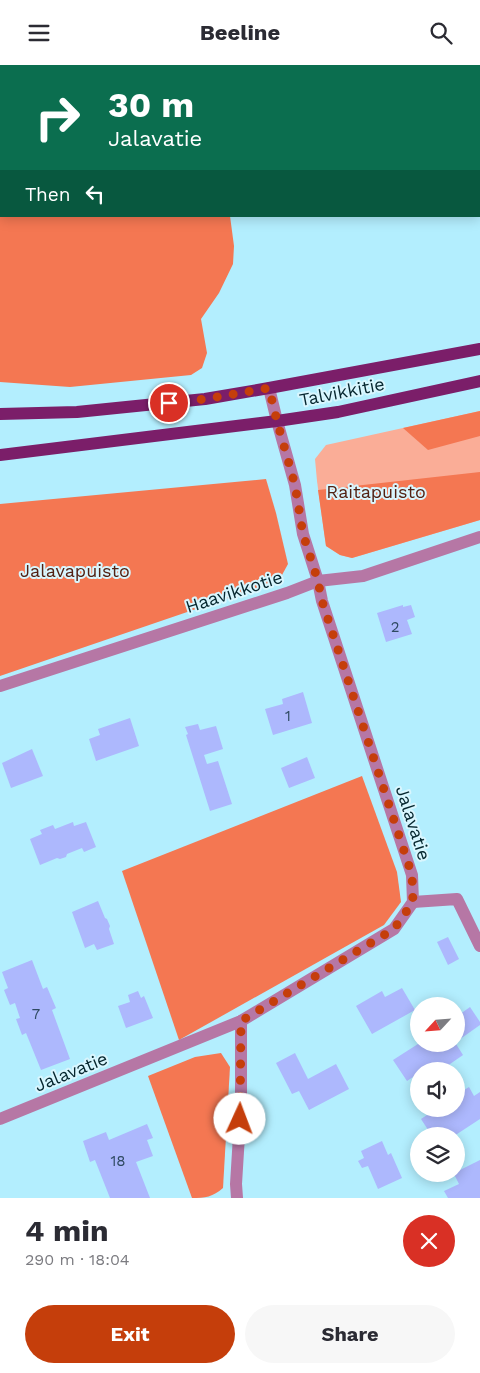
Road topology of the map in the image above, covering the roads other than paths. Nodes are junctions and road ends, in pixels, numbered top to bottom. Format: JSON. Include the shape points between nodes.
{"nodes":[{"id":1,"x":480,"y":349,"type":"edge"},
{"id":2,"x":480,"y":381,"type":"edge"},
{"id":3,"x":269,"y":388,"type":"junction"},
{"id":4,"x":0,"y":414,"type":"edge"},
{"id":5,"x":277,"y":421,"type":"junction"},
{"id":6,"x":0,"y":455,"type":"edge"},
{"id":7,"x":480,"y":537,"type":"edge"},
{"id":8,"x":318,"y":581,"type":"junction"},
{"id":9,"x":0,"y":686,"type":"edge"},
{"id":10,"x":413,"y":902,"type":"junction"},
{"id":11,"x":480,"y":946,"type":"edge"},
{"id":12,"x":241,"y":1021,"type":"junction"},
{"id":13,"x":0,"y":1119,"type":"edge"},
{"id":14,"x":237,"y":1198,"type":"edge"}],
"edges":[{"from":1,"to":3,"type":"main road","name":"Talvikkitie"},
{"from":2,"to":5,"type":"main road","name":"Talvikkitie","via":[[338,412]]},
{"from":3,"to":4,"type":"main road","name":"Talvikkitie","via":[[205,399],[87,411]]},
{"from":3,"to":5,"type":"street","name":"Jalavatie"},
{"from":5,"to":6,"type":"main road","name":"Talvikkitie"},
{"from":5,"to":8,"type":"street","name":"Jalavatie","via":[[295,485],[303,534]]},
{"from":7,"to":8,"type":"street","name":"Haavikkotie","via":[[363,576]]},
{"from":8,"to":9,"type":"street","name":"Haavikkotie"},
{"from":8,"to":10,"type":"street","name":"Jalavatie","via":[[412,875]]},
{"from":10,"to":11,"type":"street","via":[[457,899]]},
{"from":10,"to":12,"type":"street","name":"Jalavatie","via":[[394,929]]},
{"from":12,"to":13,"type":"street","name":"Jalavatie"},
{"from":12,"to":14,"type":"street"}]}
